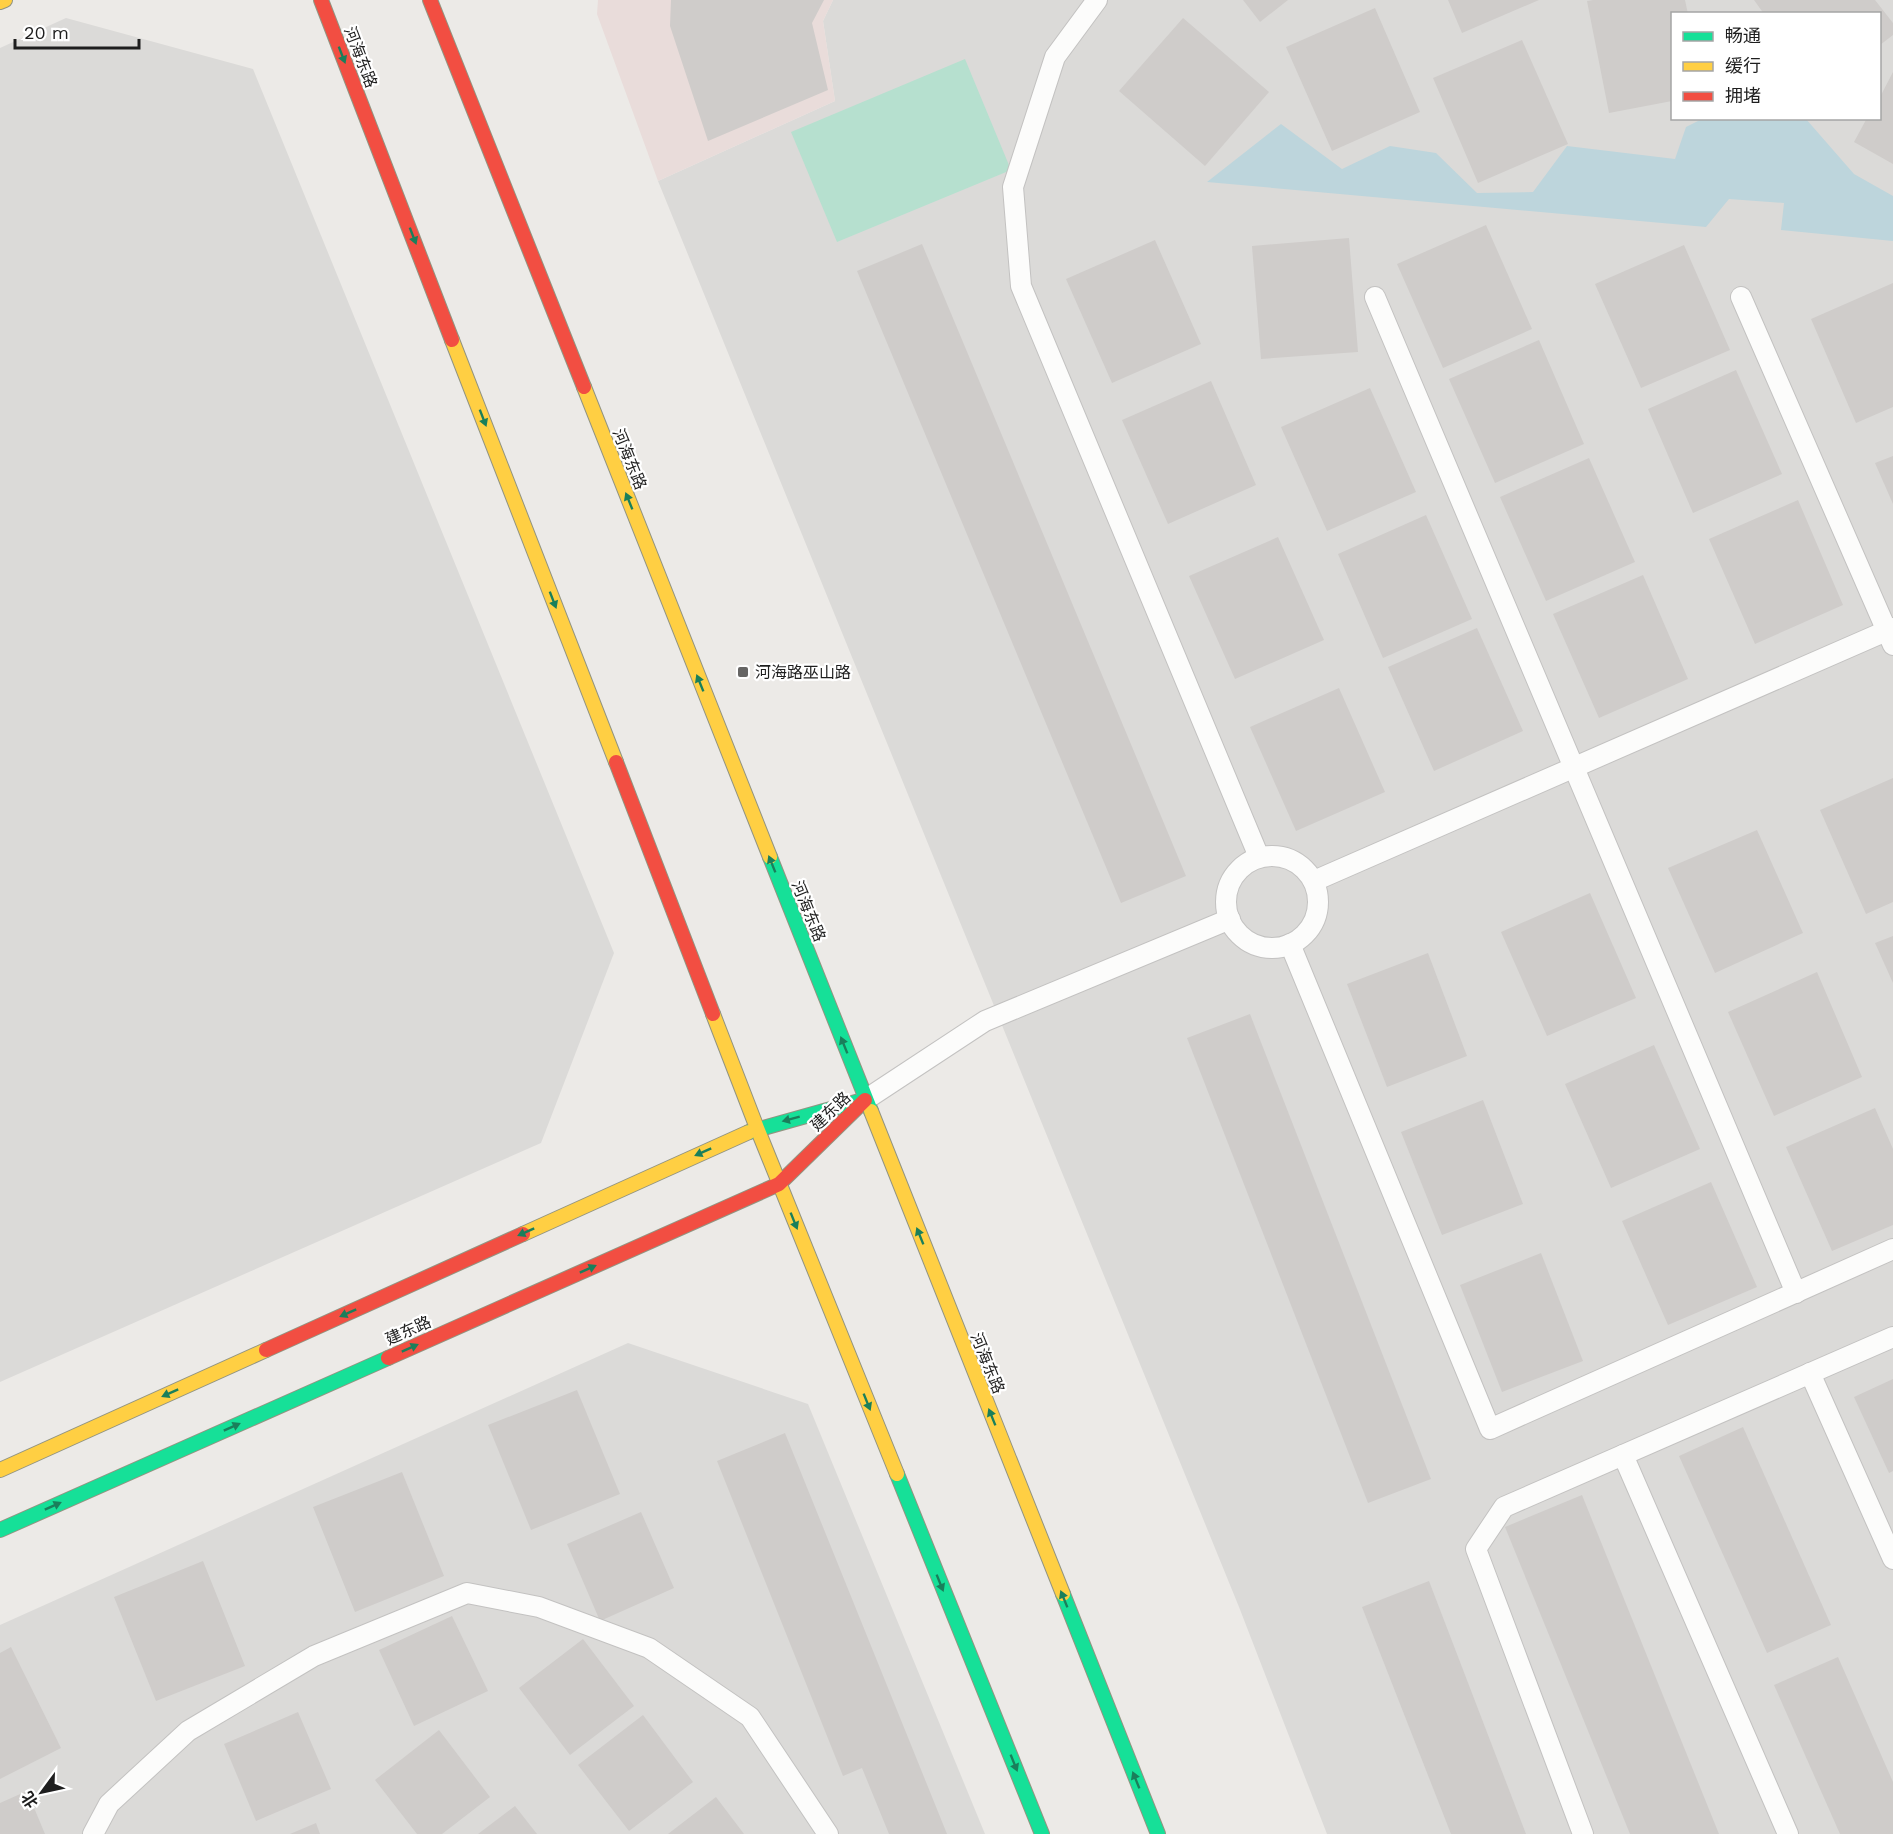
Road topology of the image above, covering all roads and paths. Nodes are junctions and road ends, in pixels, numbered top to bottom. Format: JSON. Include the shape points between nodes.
{"nodes":[{"id":1,"x":5,"y":0,"type":"edge"},
{"id":2,"x":321,"y":0,"type":"edge"},
{"id":3,"x":430,"y":0,"type":"edge"},
{"id":4,"x":1097,"y":0,"type":"edge"},
{"id":5,"x":0,"y":2,"type":"edge"},
{"id":6,"x":1375,"y":297,"type":"dead end"},
{"id":7,"x":1741,"y":297,"type":"dead end"},
{"id":8,"x":1891,"y":635,"type":"edge"},
{"id":9,"x":1574,"y":767,"type":"junction"},
{"id":10,"x":1259,"y":857,"type":"junction"},
{"id":11,"x":1314,"y":881,"type":"junction"},
{"id":12,"x":1230,"y":919,"type":"junction"},
{"id":13,"x":1290,"y":944,"type":"junction"},
{"id":14,"x":865,"y":1100,"type":"junction"},
{"id":15,"x":757,"y":1128,"type":"junction"},
{"id":16,"x":779,"y":1184,"type":"junction"},
{"id":17,"x":1893,"y":1250,"type":"edge"},
{"id":18,"x":1796,"y":1293,"type":"junction"},
{"id":19,"x":1893,"y":1337,"type":"edge"},
{"id":20,"x":1810,"y":1373,"type":"junction"},
{"id":21,"x":1623,"y":1455,"type":"junction"},
{"id":22,"x":0,"y":1470,"type":"edge"},
{"id":23,"x":0,"y":1530,"type":"edge"},
{"id":24,"x":1893,"y":1559,"type":"edge"},
{"id":25,"x":93,"y":1834,"type":"edge"},
{"id":26,"x":828,"y":1834,"type":"edge"},
{"id":27,"x":1042,"y":1834,"type":"edge"},
{"id":28,"x":1158,"y":1834,"type":"edge"},
{"id":29,"x":1583,"y":1834,"type":"edge"},
{"id":30,"x":1788,"y":1834,"type":"edge"}],
"edges":[{"from":1,"to":5,"type":"main road"},
{"from":2,"to":15,"type":"main road","name":"河海东路","one_way":true},
{"from":14,"to":3,"type":"main road","name":"河海东路","one_way":true},
{"from":4,"to":10,"type":"lane","via":[[1055,57],[1013,187],[1021,286]]},
{"from":6,"to":9,"type":"lane"},
{"from":7,"to":8,"type":"lane"},
{"from":8,"to":9,"type":"lane"},
{"from":9,"to":11,"type":"lane"},
{"from":9,"to":18,"type":"lane"},
{"from":10,"to":11,"type":"lane","via":[[1291,859]]},
{"from":10,"to":12,"type":"lane","via":[[1234,875],[1226,904]]},
{"from":11,"to":13,"type":"lane","via":[[1318,910],[1312,925]]},
{"from":12,"to":13,"type":"lane","via":[[1249,941],[1276,948]]},
{"from":12,"to":14,"type":"lane","via":[[985,1021]]},
{"from":13,"to":18,"type":"lane","via":[[1490,1429]]},
{"from":14,"to":15,"type":"main road","name":"建东路","one_way":true},
{"from":14,"to":16,"type":"main road","name":"建东路"},
{"from":28,"to":14,"type":"main road","name":"河海东路","one_way":true},
{"from":15,"to":16,"type":"main road","name":"河海东路"},
{"from":15,"to":22,"type":"main road","name":"建东路","one_way":true},
{"from":23,"to":16,"type":"main road","name":"建东路","one_way":true},
{"from":16,"to":27,"type":"main road","name":"河海东路","one_way":true},
{"from":17,"to":18,"type":"lane"},
{"from":19,"to":20,"type":"lane"},
{"from":20,"to":21,"type":"lane"},
{"from":20,"to":24,"type":"lane"},
{"from":21,"to":29,"type":"lane","via":[[1504,1507],[1476,1549]]},
{"from":21,"to":30,"type":"lane"},
{"from":25,"to":26,"type":"lane","via":[[109,1804],[188,1731],[314,1656],[467,1593],[539,1607],[649,1648],[750,1717]]}]}
